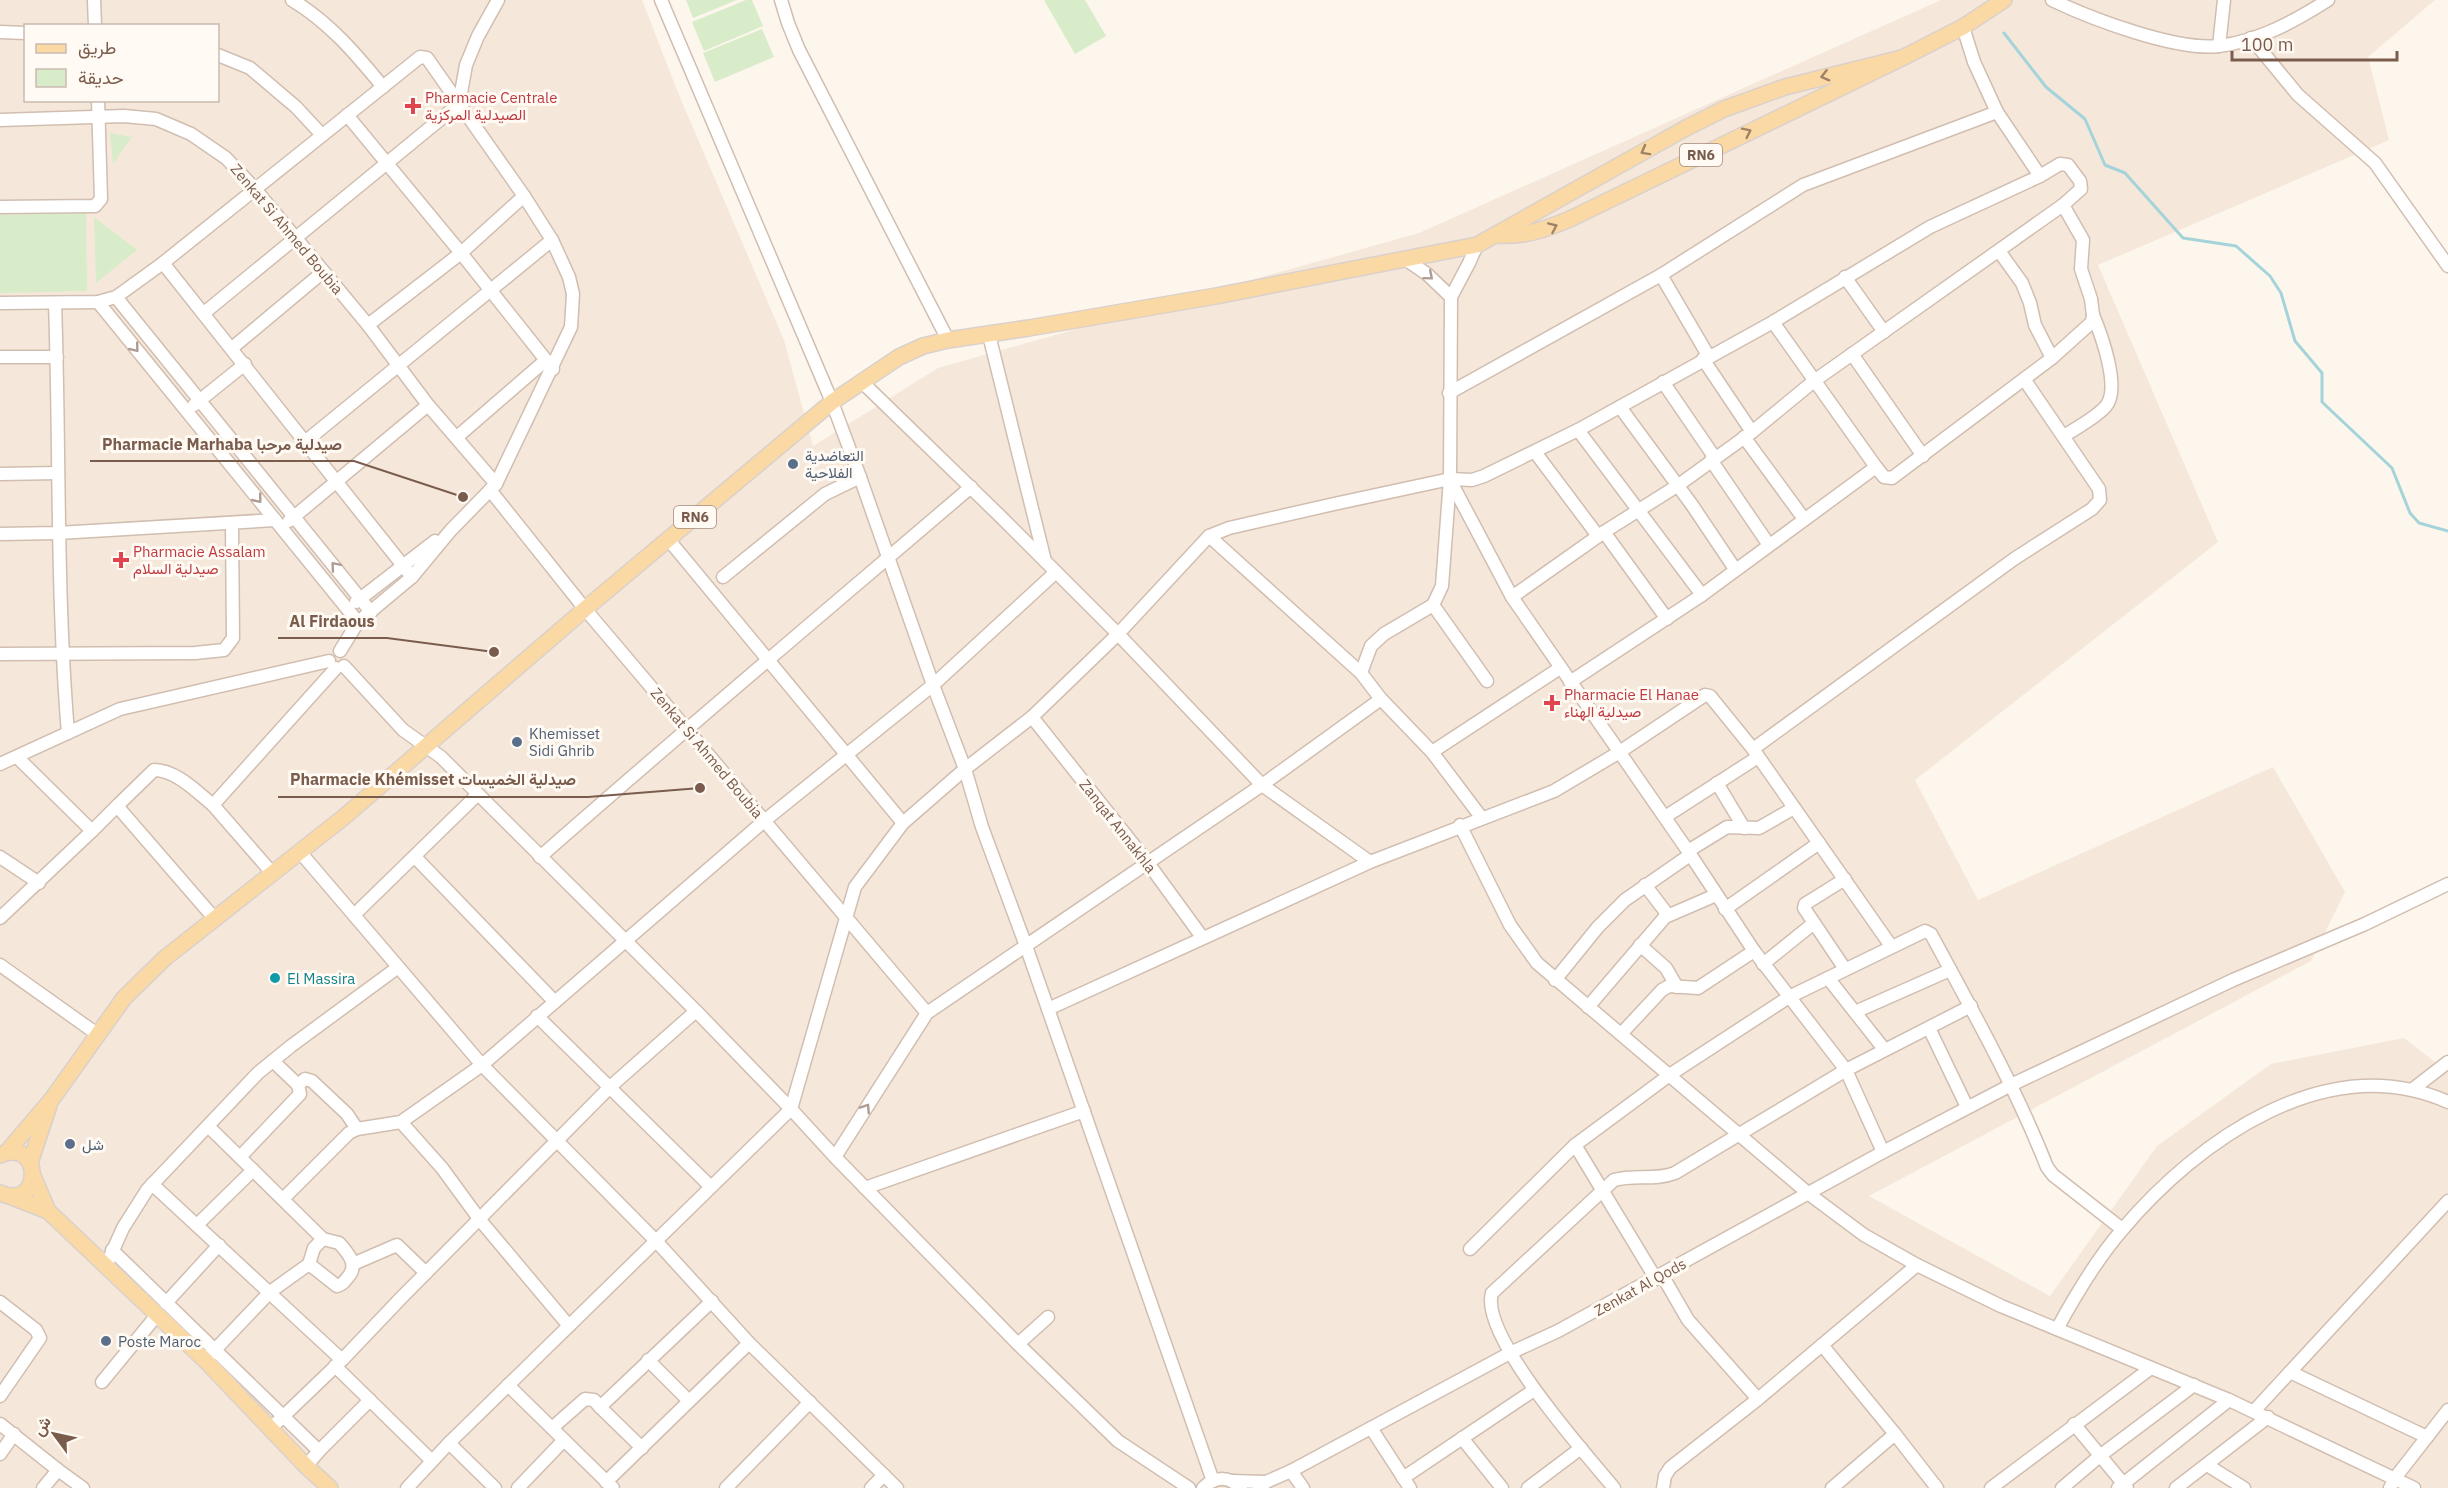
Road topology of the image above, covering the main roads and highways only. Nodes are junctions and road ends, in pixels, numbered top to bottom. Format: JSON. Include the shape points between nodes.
{"nodes":[{"id":1,"x":2004,"y":0,"type":"edge"},
{"id":2,"x":1902,"y":58,"type":"junction"},
{"id":3,"x":1496,"y":235,"type":"junction"},
{"id":4,"x":52,"y":1099,"type":"junction"},
{"id":5,"x":2,"y":1154,"type":"edge"},
{"id":6,"x":32,"y":1169,"type":"junction"},
{"id":7,"x":5,"y":1197,"type":"edge"},
{"id":8,"x":48,"y":1211,"type":"junction"},
{"id":9,"x":330,"y":1488,"type":"edge"}],
"edges":[{"from":1,"to":2,"type":"main road","number":"RN6","via":[[1963,27]]},
{"from":2,"to":3,"type":"main road","number":"RN6","one_way":true,"via":[[1785,87],[1724,109]]},
{"from":3,"to":2,"type":"main road","number":"RN6","one_way":true,"via":[[1515,237],[1542,232]]},
{"from":3,"to":4,"type":"main road","number":"RN6","via":[[1477,244],[1216,296],[948,340],[899,357],[832,402],[428,746],[146,976],[124,998]]},
{"from":4,"to":5,"type":"main road","number":"RN6"},
{"from":4,"to":6,"type":"main road","number":"RN6"},
{"from":5,"to":6,"type":"main road","number":"RN6","via":[[20,1154]]},
{"from":6,"to":7,"type":"main road","number":"RN6","via":[[29,1188]]},
{"from":6,"to":8,"type":"main road"},
{"from":7,"to":8,"type":"main road"},
{"from":8,"to":9,"type":"main road","via":[[209,1355],[271,1428]]}]}
